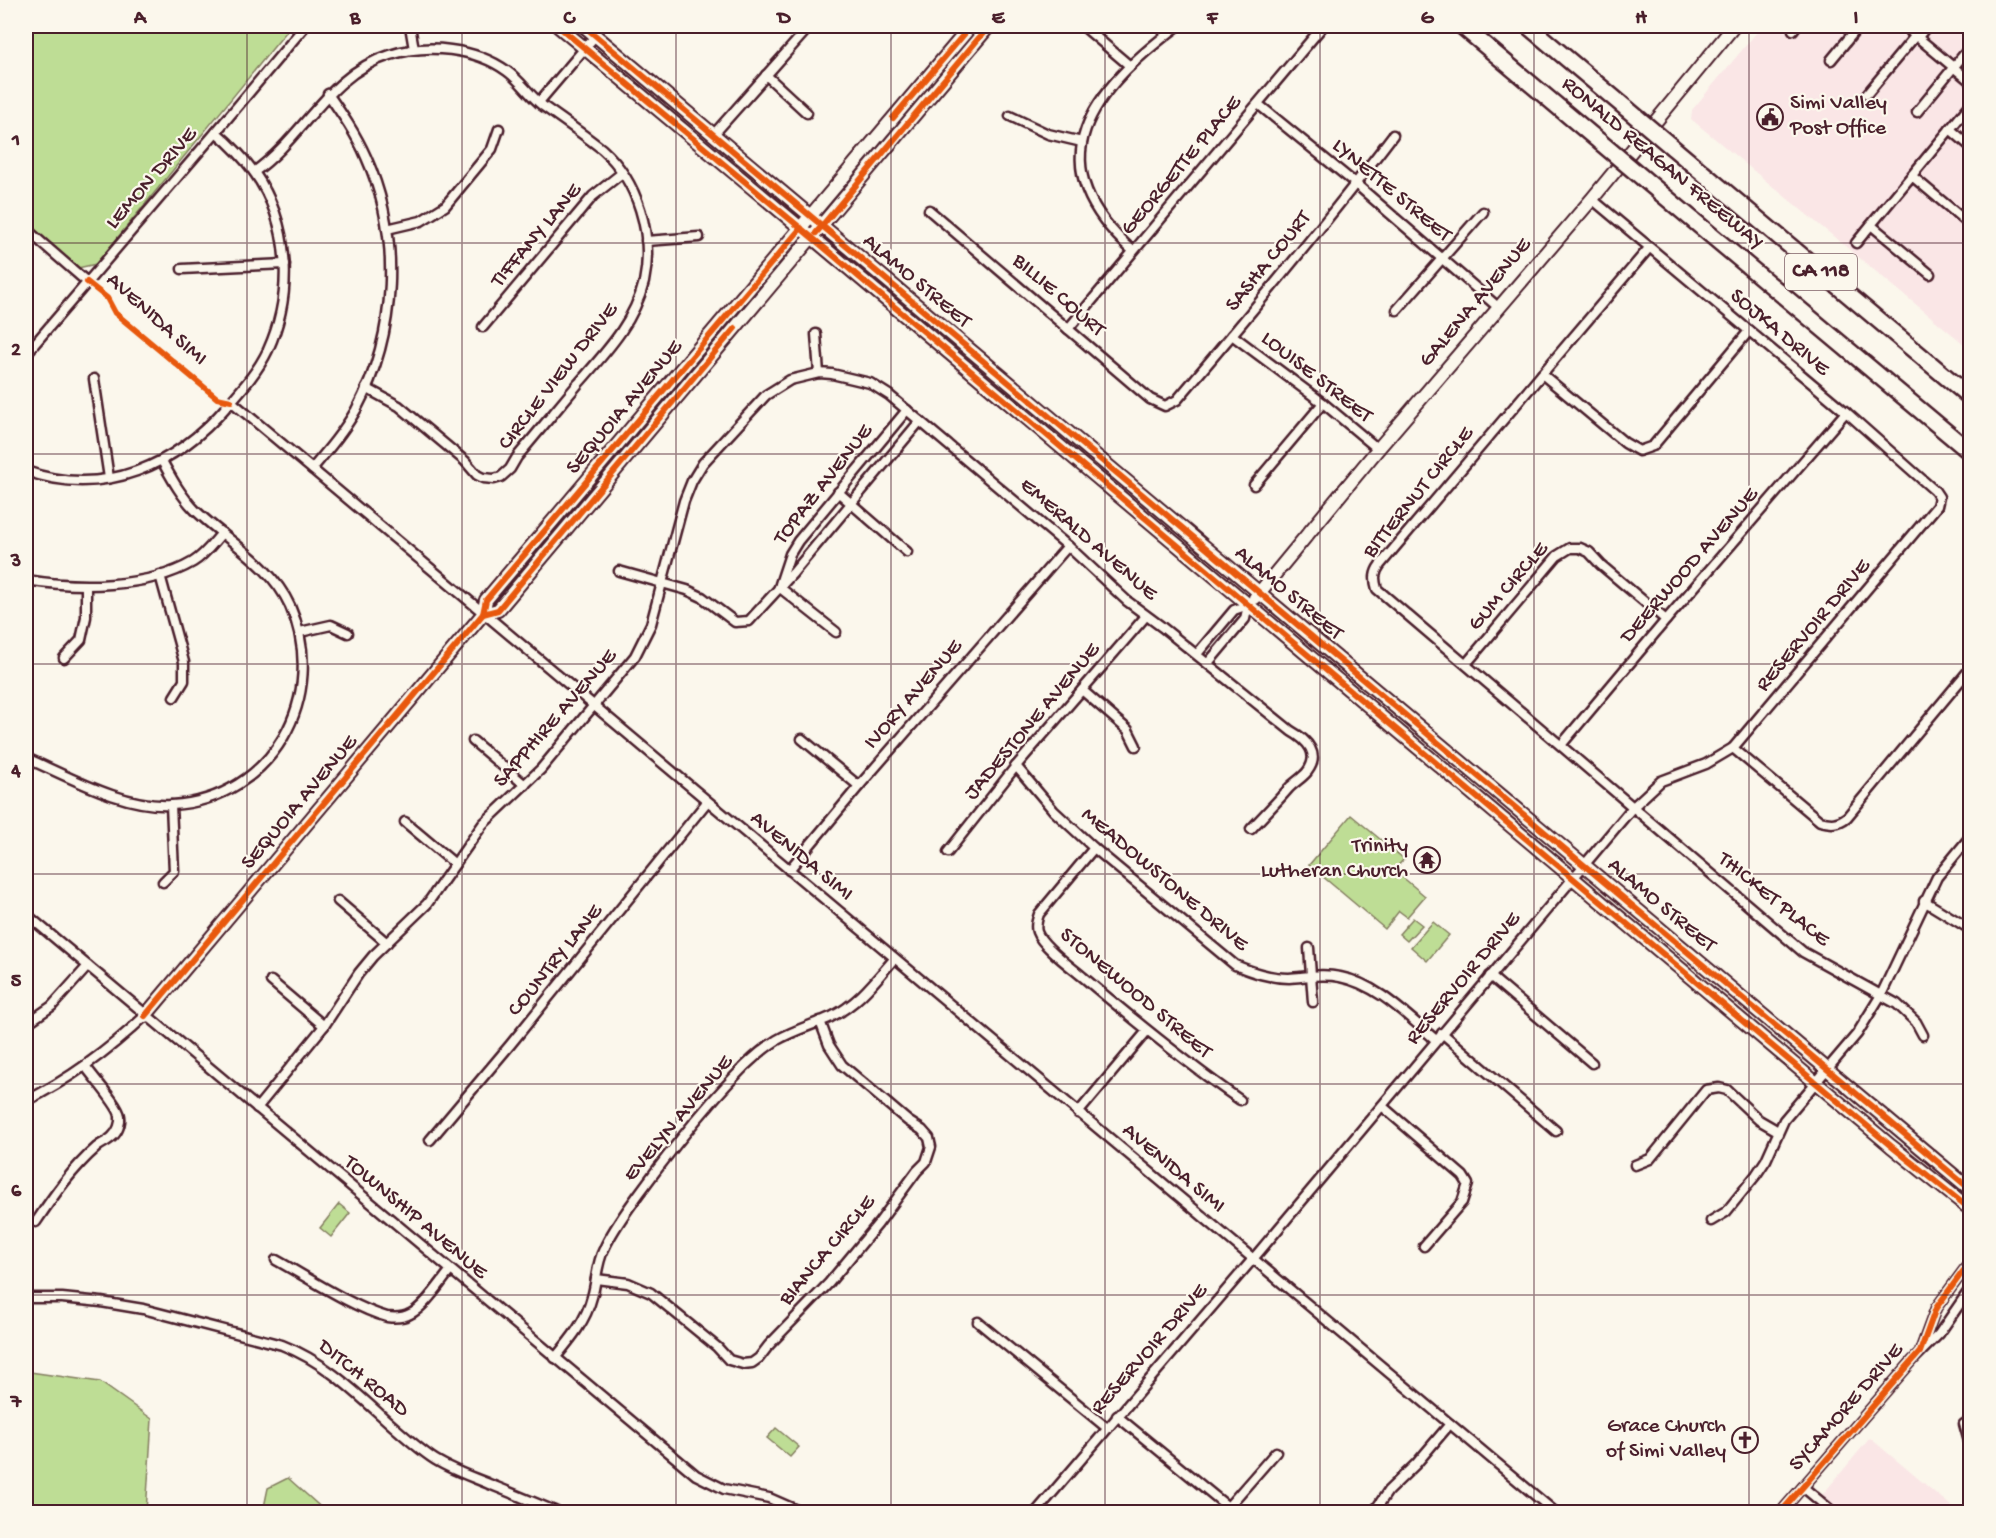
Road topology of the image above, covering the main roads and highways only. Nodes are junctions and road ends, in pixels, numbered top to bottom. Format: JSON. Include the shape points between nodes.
{"nodes":[{"id":1,"x":558,"y":26,"type":"edge"},
{"id":2,"x":584,"y":26,"type":"edge"},
{"id":3,"x":971,"y":26,"type":"edge"},
{"id":4,"x":989,"y":26,"type":"edge"},
{"id":5,"x":1462,"y":26,"type":"edge"},
{"id":6,"x":1528,"y":26,"type":"edge"},
{"id":7,"x":1734,"y":26,"type":"edge"},
{"id":8,"x":810,"y":217,"type":"junction"},
{"id":9,"x":822,"y":226,"type":"junction"},
{"id":10,"x":801,"y":228,"type":"junction"},
{"id":11,"x":812,"y":237,"type":"junction"},
{"id":12,"x":1971,"y":397,"type":"edge"},
{"id":13,"x":1938,"y":425,"type":"junction"},
{"id":14,"x":1971,"y":452,"type":"edge"},
{"id":15,"x":1971,"y":460,"type":"edge"},
{"id":16,"x":1260,"y":593,"type":"junction"},
{"id":17,"x":1248,"y":605,"type":"junction"},
{"id":18,"x":483,"y":614,"type":"junction"},
{"id":19,"x":145,"y":1016,"type":"road end"},
{"id":20,"x":1971,"y":1189,"type":"edge"},
{"id":21,"x":1971,"y":1209,"type":"edge"}],
"edges":[{"from":1,"to":10,"type":"main road","name":"ALAMO STREET"},
{"from":2,"to":8,"type":"main road","name":"ALAMO STREET"},
{"from":3,"to":8,"type":"main road","name":"SEQUOIA AVENUE"},
{"from":4,"to":9,"type":"main road","name":"SEQUOIA AVENUE"},
{"from":5,"to":13,"type":"highway","name":"RONALD REAGAN FREEWAY","number":"CA 118","bridge":true},
{"from":6,"to":12,"type":"highway","name":"RONALD REAGAN FREEWAY","number":"CA 118","bridge":true},
{"from":7,"to":16,"type":"main road","name":"GALENA AVENUE"},
{"from":8,"to":9,"type":"main road","name":"ALAMO STREET"},
{"from":8,"to":10,"type":"main road","name":"SEQUOIA AVENUE"},
{"from":9,"to":11,"type":"main road","name":"SEQUOIA AVENUE"},
{"from":9,"to":16,"type":"main road","name":"ALAMO STREET"},
{"from":10,"to":11,"type":"main road","name":"ALAMO STREET"},
{"from":10,"to":18,"type":"main road","name":"SEQUOIA AVENUE","via":[[486,600]]},
{"from":11,"to":17,"type":"main road","name":"ALAMO STREET"},
{"from":11,"to":18,"type":"main road","name":"SEQUOIA AVENUE","via":[[498,610]]},
{"from":13,"to":14,"type":"highway","name":"RONALD REAGAN FREEWAY","number":"CA 118"},
{"from":13,"to":15,"type":"highway"},
{"from":16,"to":17,"type":"main road","name":"GALENA AVENUE"},
{"from":16,"to":20,"type":"main road","name":"ALAMO STREET"},
{"from":17,"to":21,"type":"main road","name":"ALAMO STREET"},
{"from":18,"to":19,"type":"main road","name":"SEQUOIA AVENUE"}]}
